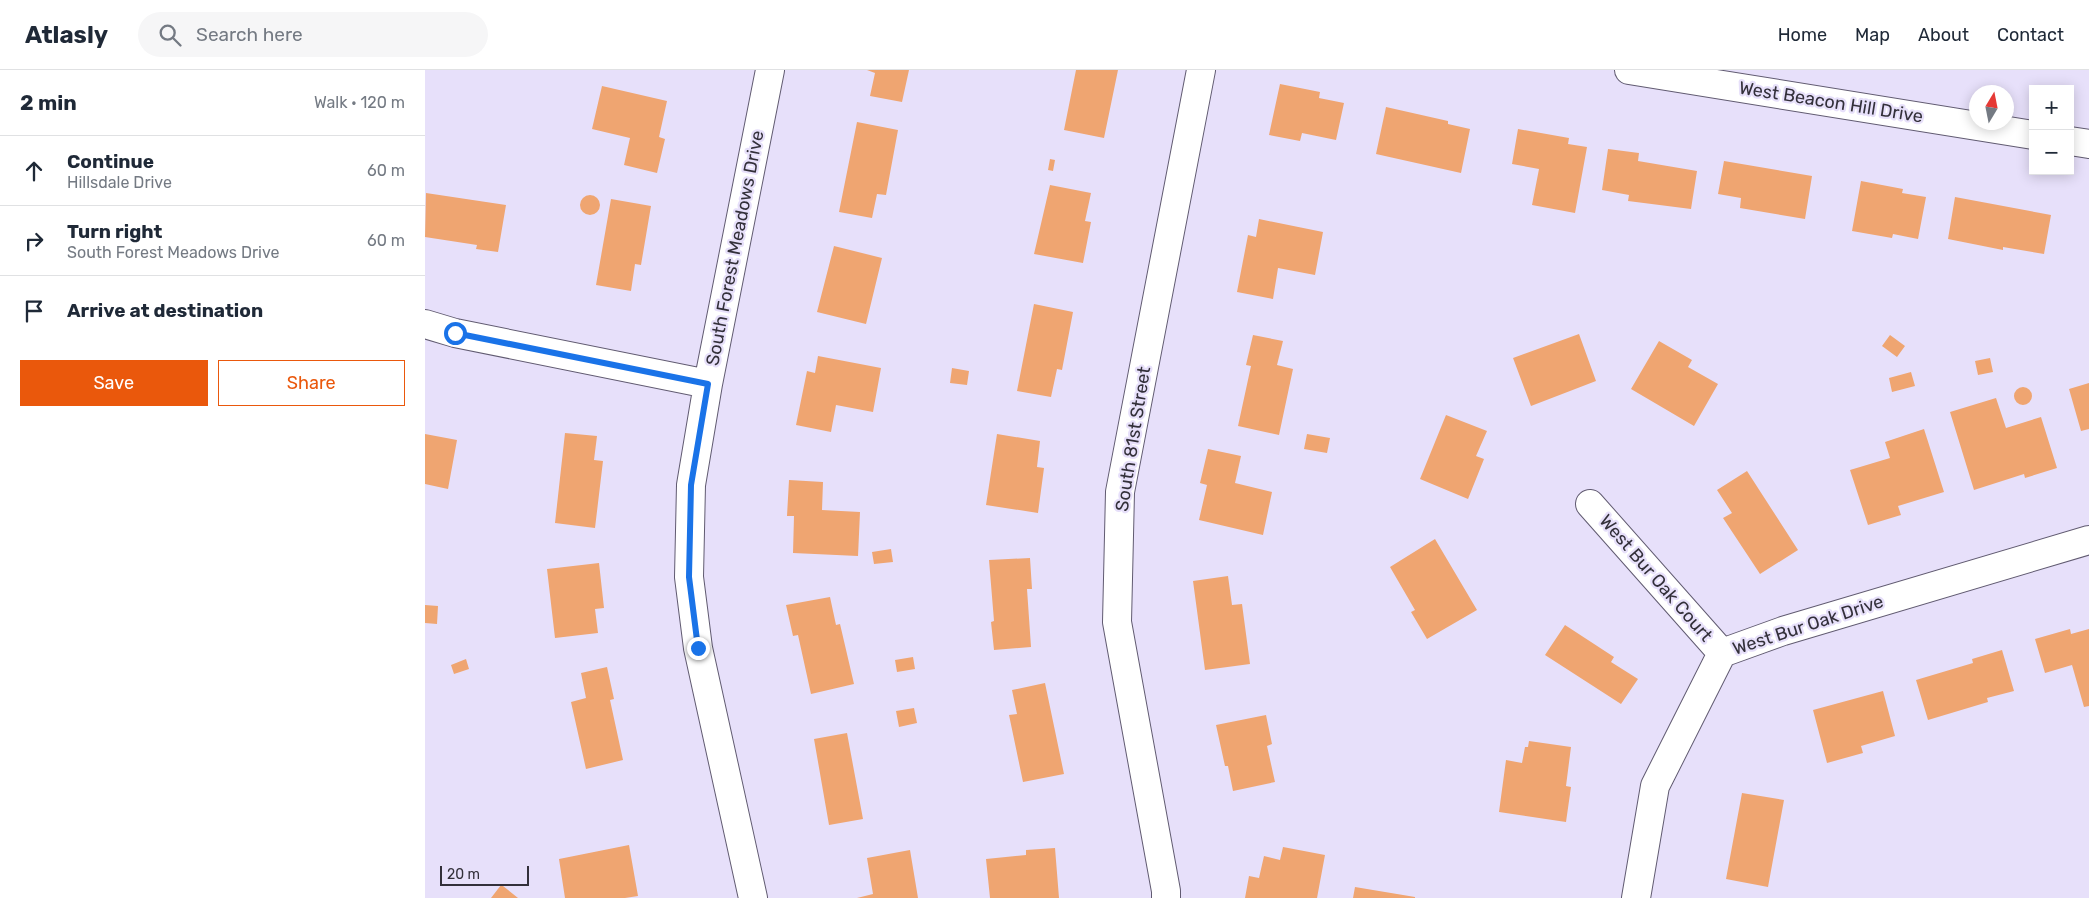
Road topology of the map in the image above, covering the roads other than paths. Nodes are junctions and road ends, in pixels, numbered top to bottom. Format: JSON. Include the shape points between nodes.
{"nodes":[{"id":1,"x":770,"y":70,"type":"edge"},
{"id":2,"x":1201,"y":70,"type":"edge"},
{"id":3,"x":1629,"y":70,"type":"edge"},
{"id":4,"x":2029,"y":134,"type":"edge"},
{"id":5,"x":2074,"y":142,"type":"edge"},
{"id":6,"x":2089,"y":144,"type":"edge"},
{"id":7,"x":425,"y":324,"type":"edge"},
{"id":8,"x":708,"y":384,"type":"junction"},
{"id":9,"x":1590,"y":504,"type":"dead end"},
{"id":10,"x":2089,"y":540,"type":"edge"},
{"id":11,"x":1721,"y":653,"type":"junction"},
{"id":12,"x":753,"y":898,"type":"edge"},
{"id":13,"x":1166,"y":898,"type":"edge"},
{"id":14,"x":1636,"y":898,"type":"edge"}],
"edges":[{"from":1,"to":8,"type":"street","name":"South Forest Meadows Drive"},
{"from":2,"to":13,"type":"street","name":"South 81st Street","via":[[1120,492],[1117,622]]},
{"from":3,"to":4,"type":"street","name":"West Beacon Hill Drive"},
{"from":5,"to":6,"type":"street"},
{"from":7,"to":8,"type":"street","via":[[455,333]]},
{"from":8,"to":12,"type":"street","name":"South Forest Meadows Drive","via":[[691,485],[689,577],[698,648]]},
{"from":9,"to":11,"type":"street","name":"West Bur Oak Court"},
{"from":10,"to":11,"type":"street","name":"West Bur Oak Drive","via":[[1783,631]]},
{"from":11,"to":14,"type":"street","name":"West Bur Oak Drive","via":[[1655,786]]}]}
